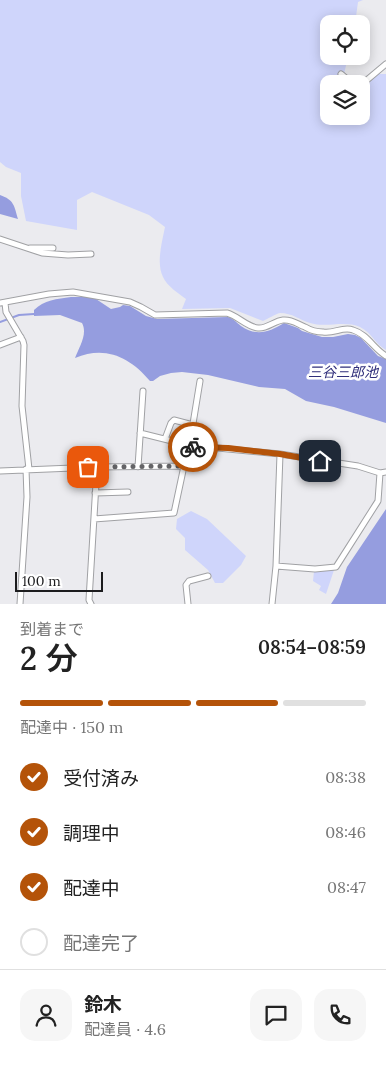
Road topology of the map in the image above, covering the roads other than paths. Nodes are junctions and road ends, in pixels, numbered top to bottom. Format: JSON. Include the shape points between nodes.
{"nodes":[{"id":1,"x":386,"y":64,"type":"edge"},
{"id":2,"x":370,"y":77,"type":"edge"},
{"id":3,"x":0,"y":239,"type":"edge"},
{"id":4,"x":24,"y":246,"type":"junction"},
{"id":5,"x":53,"y":248,"type":"dead end"},
{"id":6,"x":91,"y":254,"type":"dead end"},
{"id":7,"x":2,"y":303,"type":"edge"},
{"id":8,"x":21,"y":337,"type":"junction"},
{"id":9,"x":0,"y":345,"type":"edge"},
{"id":10,"x":386,"y":356,"type":"edge"},
{"id":11,"x":200,"y":381,"type":"dead end"},
{"id":12,"x":143,"y":391,"type":"dead end"},
{"id":13,"x":193,"y":425,"type":"junction"},
{"id":14,"x":140,"y":433,"type":"junction"},
{"id":15,"x":165,"y":439,"type":"junction"},
{"id":16,"x":191,"y":445,"type":"junction"},
{"id":17,"x":280,"y":454,"type":"junction"},
{"id":18,"x":97,"y":466,"type":"junction"},
{"id":19,"x":184,"y":466,"type":"junction"},
{"id":20,"x":138,"y":467,"type":"junction"},
{"id":21,"x":28,"y":469,"type":"junction"},
{"id":22,"x":0,"y":471,"type":"edge"},
{"id":23,"x":386,"y":472,"type":"edge"},
{"id":24,"x":380,"y":473,"type":"junction"},
{"id":25,"x":128,"y":492,"type":"dead end"},
{"id":26,"x":95,"y":493,"type":"junction"},
{"id":27,"x":94,"y":519,"type":"junction"},
{"id":28,"x":276,"y":566,"type":"junction"},
{"id":29,"x":208,"y":576,"type":"dead end"},
{"id":30,"x":89,"y":603,"type":"edge"},
{"id":31,"x":20,"y":604,"type":"edge"},
{"id":32,"x":188,"y":604,"type":"edge"},
{"id":33,"x":272,"y":604,"type":"edge"}],
"edges":[{"from":1,"to":2,"type":"street"},
{"from":3,"to":4,"type":"street"},
{"from":4,"to":5,"type":"street"},
{"from":4,"to":6,"type":"street","via":[[42,253]]},
{"from":7,"to":8,"type":"street"},
{"from":7,"to":10,"type":"street","via":[[73,292],[136,304],[155,315],[227,313],[255,328],[285,319],[326,333],[353,329]]},
{"from":8,"to":9,"type":"street"},
{"from":8,"to":21,"type":"street","via":[[24,350],[22,406]]},
{"from":11,"to":13,"type":"street"},
{"from":12,"to":14,"type":"street"},
{"from":13,"to":15,"type":"street","via":[[174,420]]},
{"from":13,"to":16,"type":"street"},
{"from":14,"to":15,"type":"street"},
{"from":14,"to":20,"type":"street"},
{"from":15,"to":16,"type":"street"},
{"from":16,"to":17,"type":"street"},
{"from":16,"to":19,"type":"street"},
{"from":17,"to":24,"type":"street","via":[[358,466]]},
{"from":17,"to":28,"type":"street"},
{"from":18,"to":20,"type":"street"},
{"from":18,"to":21,"type":"street"},
{"from":18,"to":26,"type":"street"},
{"from":19,"to":20,"type":"street"},
{"from":19,"to":27,"type":"street","via":[[174,512]]},
{"from":21,"to":22,"type":"street"},
{"from":21,"to":31,"type":"street"},
{"from":23,"to":24,"type":"street"},
{"from":24,"to":28,"type":"street","via":[[378,501],[336,567]]},
{"from":25,"to":26,"type":"street"},
{"from":26,"to":27,"type":"street"},
{"from":27,"to":30,"type":"street"},
{"from":28,"to":33,"type":"street"},
{"from":29,"to":32,"type":"street","via":[[189,581],[186,585]]}]}
